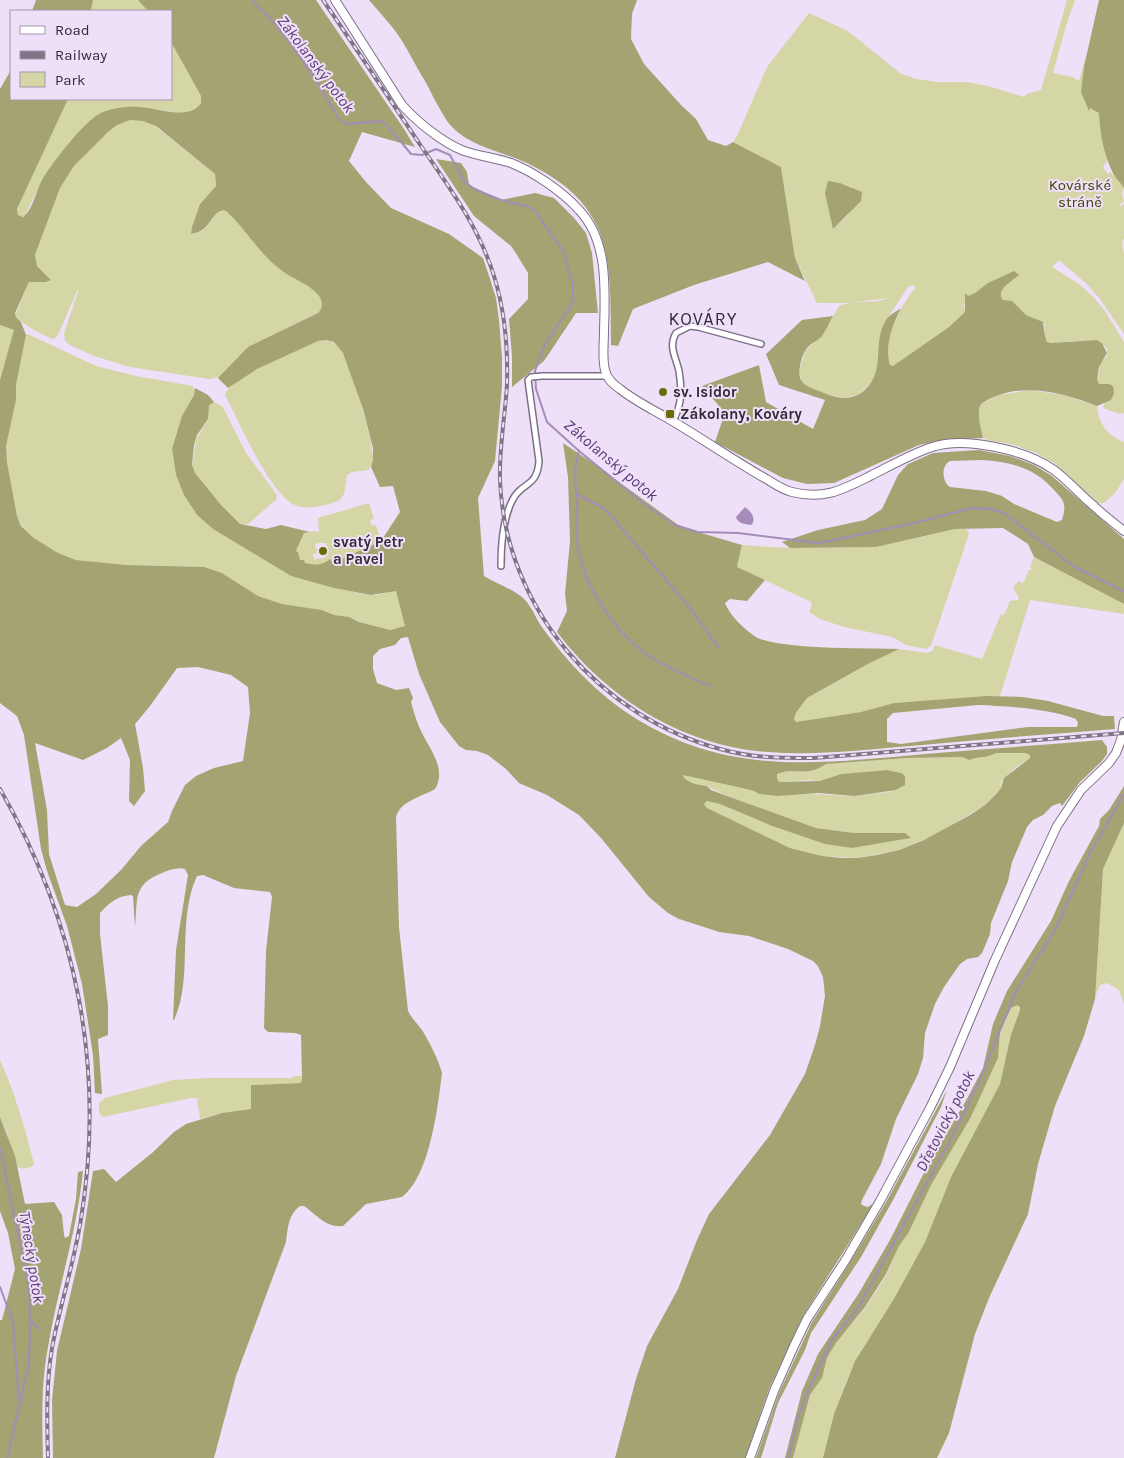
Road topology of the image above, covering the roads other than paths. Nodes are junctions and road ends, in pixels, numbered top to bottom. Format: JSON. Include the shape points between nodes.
{"nodes":[{"id":1,"x":335,"y":0,"type":"edge"},
{"id":2,"x":761,"y":344,"type":"dead end"},
{"id":3,"x":607,"y":376,"type":"junction"},
{"id":4,"x":673,"y":421,"type":"junction"},
{"id":5,"x":1124,"y":531,"type":"edge"},
{"id":6,"x":501,"y":566,"type":"dead end"},
{"id":7,"x":1124,"y":722,"type":"edge"},
{"id":8,"x":750,"y":1458,"type":"edge"}],
"edges":[{"from":1,"to":3,"type":"main road","via":[[402,105],[413,116],[454,146],[524,168],[580,210],[590,224],[601,258]]},
{"from":2,"to":4,"type":"street","via":[[698,327],[684,328],[676,333],[672,346],[680,373],[681,397]]},
{"from":3,"to":4,"type":"main road","via":[[622,391]]},
{"from":3,"to":6,"type":"street","via":[[542,376],[528,380],[538,472],[511,503],[501,541]]},
{"from":4,"to":5,"type":"main road","via":[[776,485],[792,492],[816,495],[840,491],[937,446],[970,444],[1009,449],[1054,470]]},
{"from":7,"to":8,"type":"main road","via":[[1116,753],[1081,790],[1057,826],[930,1108],[880,1201],[807,1319],[774,1391]]}]}
